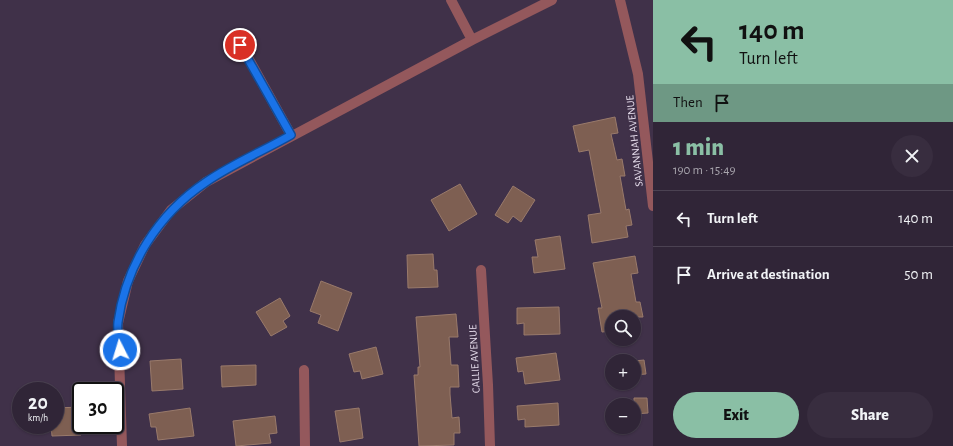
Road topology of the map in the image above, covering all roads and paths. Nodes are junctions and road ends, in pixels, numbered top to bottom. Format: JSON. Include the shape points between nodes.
{"nodes":[{"id":1,"x":451,"y":0,"type":"edge"},
{"id":2,"x":552,"y":0,"type":"edge"},
{"id":3,"x":620,"y":0,"type":"edge"},
{"id":4,"x":472,"y":40,"type":"junction"},
{"id":5,"x":240,"y":45,"type":"dead end"},
{"id":6,"x":291,"y":135,"type":"junction"},
{"id":7,"x":653,"y":206,"type":"edge"},
{"id":8,"x":481,"y":270,"type":"dead end"},
{"id":9,"x":304,"y":370,"type":"dead end"},
{"id":10,"x":122,"y":446,"type":"edge"},
{"id":11,"x":305,"y":446,"type":"edge"},
{"id":12,"x":490,"y":446,"type":"edge"}],
"edges":[{"from":1,"to":4,"type":"street"},
{"from":2,"to":4,"type":"street"},
{"from":3,"to":7,"type":"street","name":"SAVANNAH AVENUE","via":[[638,74]]},
{"from":4,"to":6,"type":"street"},
{"from":5,"to":6,"type":"street"},
{"from":6,"to":10,"type":"street","via":[[206,182],[171,210],[145,244],[128,281],[118,323]]},
{"from":8,"to":12,"type":"street","name":"CALLIE AVENUE"},
{"from":9,"to":11,"type":"street"}]}
